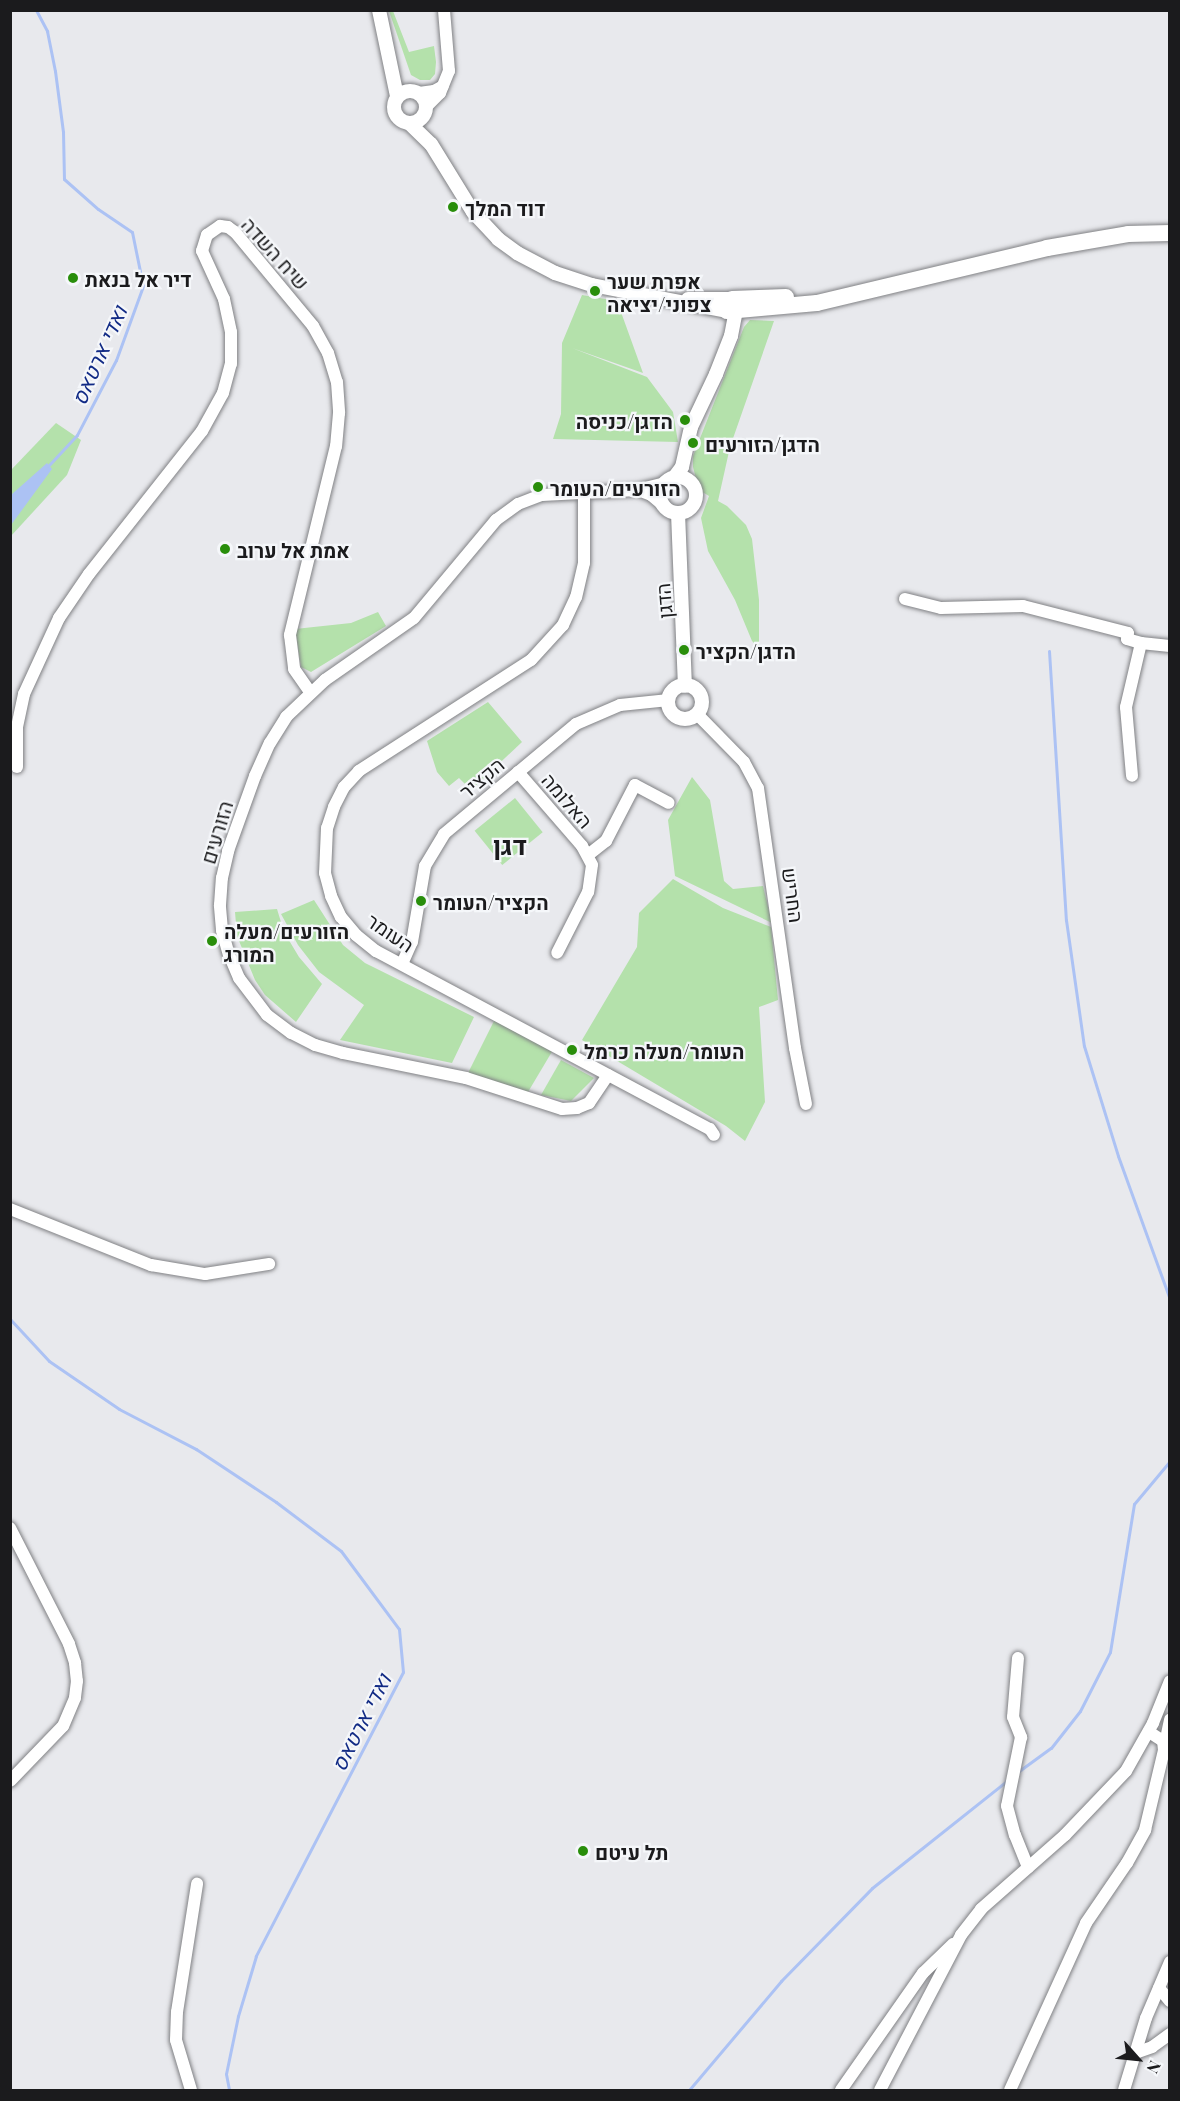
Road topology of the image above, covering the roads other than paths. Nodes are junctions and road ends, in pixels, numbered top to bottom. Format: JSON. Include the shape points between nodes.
{"nodes":[{"id":1,"x":379,"y":10,"type":"edge"},
{"id":2,"x":444,"y":10,"type":"edge"},
{"id":3,"x":443,"y":86,"type":"junction"},
{"id":4,"x":416,"y":92,"type":"junction"},
{"id":5,"x":397,"y":96,"type":"junction"},
{"id":6,"x":426,"y":110,"type":"junction"},
{"id":7,"x":409,"y":123,"type":"junction"},
{"id":8,"x":431,"y":144,"type":"junction"},
{"id":9,"x":1170,"y":233,"type":"edge"},
{"id":10,"x":1128,"y":234,"type":"junction"},
{"id":11,"x":1170,"y":239,"type":"edge"},
{"id":12,"x":732,"y":307,"type":"junction"},
{"id":13,"x":684,"y":457,"type":"junction"},
{"id":14,"x":669,"y":481,"type":"junction"},
{"id":15,"x":692,"y":485,"type":"junction"},
{"id":16,"x":634,"y":490,"type":"junction"},
{"id":17,"x":584,"y":492,"type":"junction"},
{"id":18,"x":664,"y":506,"type":"junction"},
{"id":19,"x":678,"y":513,"type":"junction"},
{"id":20,"x":905,"y":599,"type":"dead end"},
{"id":21,"x":1141,"y":643,"type":"junction"},
{"id":22,"x":1170,"y":646,"type":"edge"},
{"id":23,"x":685,"y":686,"type":"junction"},
{"id":24,"x":310,"y":692,"type":"junction"},
{"id":25,"x":669,"y":700,"type":"junction"},
{"id":26,"x":697,"y":714,"type":"junction"},
{"id":27,"x":17,"y":767,"type":"dead end"},
{"id":28,"x":518,"y":772,"type":"junction"},
{"id":29,"x":1132,"y":776,"type":"dead end"},
{"id":30,"x":669,"y":803,"type":"dead end"},
{"id":31,"x":588,"y":855,"type":"junction"},
{"id":32,"x":557,"y":953,"type":"dead end"},
{"id":33,"x":402,"y":964,"type":"junction"},
{"id":34,"x":608,"y":1075,"type":"junction"},
{"id":35,"x":806,"y":1104,"type":"dead end"},
{"id":36,"x":714,"y":1135,"type":"dead end"},
{"id":37,"x":10,"y":1209,"type":"edge"},
{"id":38,"x":269,"y":1263,"type":"dead end"},
{"id":39,"x":10,"y":1528,"type":"edge"},
{"id":40,"x":1018,"y":1658,"type":"dead end"},
{"id":41,"x":1170,"y":1681,"type":"edge"},
{"id":42,"x":1170,"y":1720,"type":"edge"},
{"id":43,"x":1149,"y":1732,"type":"junction"},
{"id":44,"x":1164,"y":1750,"type":"junction"},
{"id":45,"x":10,"y":1781,"type":"edge"},
{"id":46,"x":1028,"y":1867,"type":"junction"},
{"id":47,"x":197,"y":1884,"type":"dead end"},
{"id":48,"x":962,"y":1935,"type":"junction"},
{"id":49,"x":1170,"y":1962,"type":"edge"},
{"id":50,"x":1159,"y":1988,"type":"junction"},
{"id":51,"x":1170,"y":2001,"type":"edge"},
{"id":52,"x":1170,"y":2034,"type":"edge"},
{"id":53,"x":1136,"y":2053,"type":"junction"},
{"id":54,"x":191,"y":2091,"type":"edge"},
{"id":55,"x":841,"y":2091,"type":"edge"},
{"id":56,"x":880,"y":2091,"type":"edge"},
{"id":57,"x":1010,"y":2091,"type":"edge"},
{"id":58,"x":1124,"y":2091,"type":"edge"}],
"edges":[{"from":1,"to":4,"type":"street","via":[[402,73]]},
{"from":1,"to":5,"type":"street"},
{"from":2,"to":3,"type":"street","via":[[449,70]]},
{"from":3,"to":4,"type":"street"},
{"from":3,"to":6,"type":"street"},
{"from":4,"to":5,"type":"street","via":[[405,91]]},
{"from":4,"to":6,"type":"street"},
{"from":5,"to":7,"type":"street","via":[[394,112]]},
{"from":6,"to":7,"type":"street","via":[[419,120]]},
{"from":6,"to":8,"type":"street"},
{"from":7,"to":8,"type":"street"},
{"from":8,"to":12,"type":"street","via":[[473,212],[517,253],[572,279],[662,298]]},
{"from":9,"to":10,"type":"main road"},
{"from":10,"to":11,"type":"main road"},
{"from":10,"to":12,"type":"main road","via":[[1047,248],[800,306]]},
{"from":12,"to":13,"type":"street","via":[[723,355],[691,428]]},
{"from":13,"to":14,"type":"street","via":[[681,469]]},
{"from":13,"to":15,"type":"street"},
{"from":14,"to":15,"type":"street","via":[[683,478]]},
{"from":14,"to":16,"type":"street","name":"הזורעים"},
{"from":14,"to":18,"type":"street","via":[[661,495]]},
{"from":15,"to":19,"type":"street","via":[[696,492],[694,503]]},
{"from":16,"to":17,"type":"street","name":"הזורעים"},
{"from":16,"to":18,"type":"street","via":[[649,494]]},
{"from":17,"to":24,"type":"street","name":"הזורעים","via":[[542,495],[503,514],[414,618]]},
{"from":17,"to":33,"type":"street","name":"העומר","via":[[581,581],[571,612],[554,638],[518,670],[359,771],[344,787],[334,807],[324,850],[331,896],[356,935]]},
{"from":18,"to":19,"type":"street"},
{"from":19,"to":23,"type":"street","name":"הדגן"},
{"from":20,"to":21,"type":"street","via":[[941,608],[1023,606],[1128,633],[1127,639]]},
{"from":21,"to":22,"type":"street"},
{"from":21,"to":29,"type":"street","via":[[1126,707]]},
{"from":23,"to":25,"type":"street","via":[[674,690]]},
{"from":23,"to":26,"type":"street","via":[[695,689],[701,697]]},
{"from":24,"to":27,"type":"street","name":"שיח השדה","via":[[294,669],[290,635],[336,446],[337,382],[328,353],[313,326],[235,232],[220,226],[207,234],[202,251],[224,299],[231,332],[231,364],[223,393],[202,431],[86,579],[56,624],[22,701],[17,727]]},
{"from":24,"to":34,"type":"street","name":"הזורעים","via":[[286,717],[262,759],[222,878],[224,939],[239,978],[253,999],[277,1023],[315,1045],[478,1081],[562,1109],[589,1102]]},
{"from":25,"to":26,"type":"street","via":[[670,710],[678,717],[688,719]]},
{"from":25,"to":28,"type":"street","name":"הקציר","via":[[632,702],[597,713],[567,731]]},
{"from":26,"to":35,"type":"street","name":"החריש","via":[[744,762],[760,794]]},
{"from":28,"to":31,"type":"street","name":"האלומה"},
{"from":28,"to":33,"type":"street","name":"הקציר","via":[[434,847],[424,871],[412,942]]},
{"from":30,"to":31,"type":"street","name":"האלומה","via":[[635,785],[606,841]]},
{"from":31,"to":32,"type":"street","name":"האלומה","via":[[592,870],[590,886]]},
{"from":33,"to":34,"type":"street","name":"העומר"},
{"from":34,"to":36,"type":"street","name":"העומר","via":[[710,1129]]},
{"from":37,"to":38,"type":"street","via":[[151,1265],[205,1274]]},
{"from":39,"to":45,"type":"street","via":[[69,1644],[77,1681],[75,1698],[63,1726]]},
{"from":40,"to":46,"type":"street","via":[[1013,1717],[1021,1737],[1007,1806]]},
{"from":41,"to":43,"type":"street"},
{"from":42,"to":44,"type":"street"},
{"from":43,"to":44,"type":"street","via":[[1162,1741]]},
{"from":43,"to":46,"type":"street","via":[[1125,1771],[1065,1835]]},
{"from":44,"to":57,"type":"street","via":[[1145,1830],[1086,1923]]},
{"from":46,"to":48,"type":"street","via":[[981,1909]]},
{"from":47,"to":54,"type":"street","via":[[176,2040]]},
{"from":48,"to":55,"type":"street","via":[[923,1973]]},
{"from":48,"to":56,"type":"street"},
{"from":49,"to":50,"type":"street"},
{"from":50,"to":51,"type":"street"},
{"from":50,"to":53,"type":"street"},
{"from":52,"to":53,"type":"street"},
{"from":53,"to":58,"type":"street"}]}
